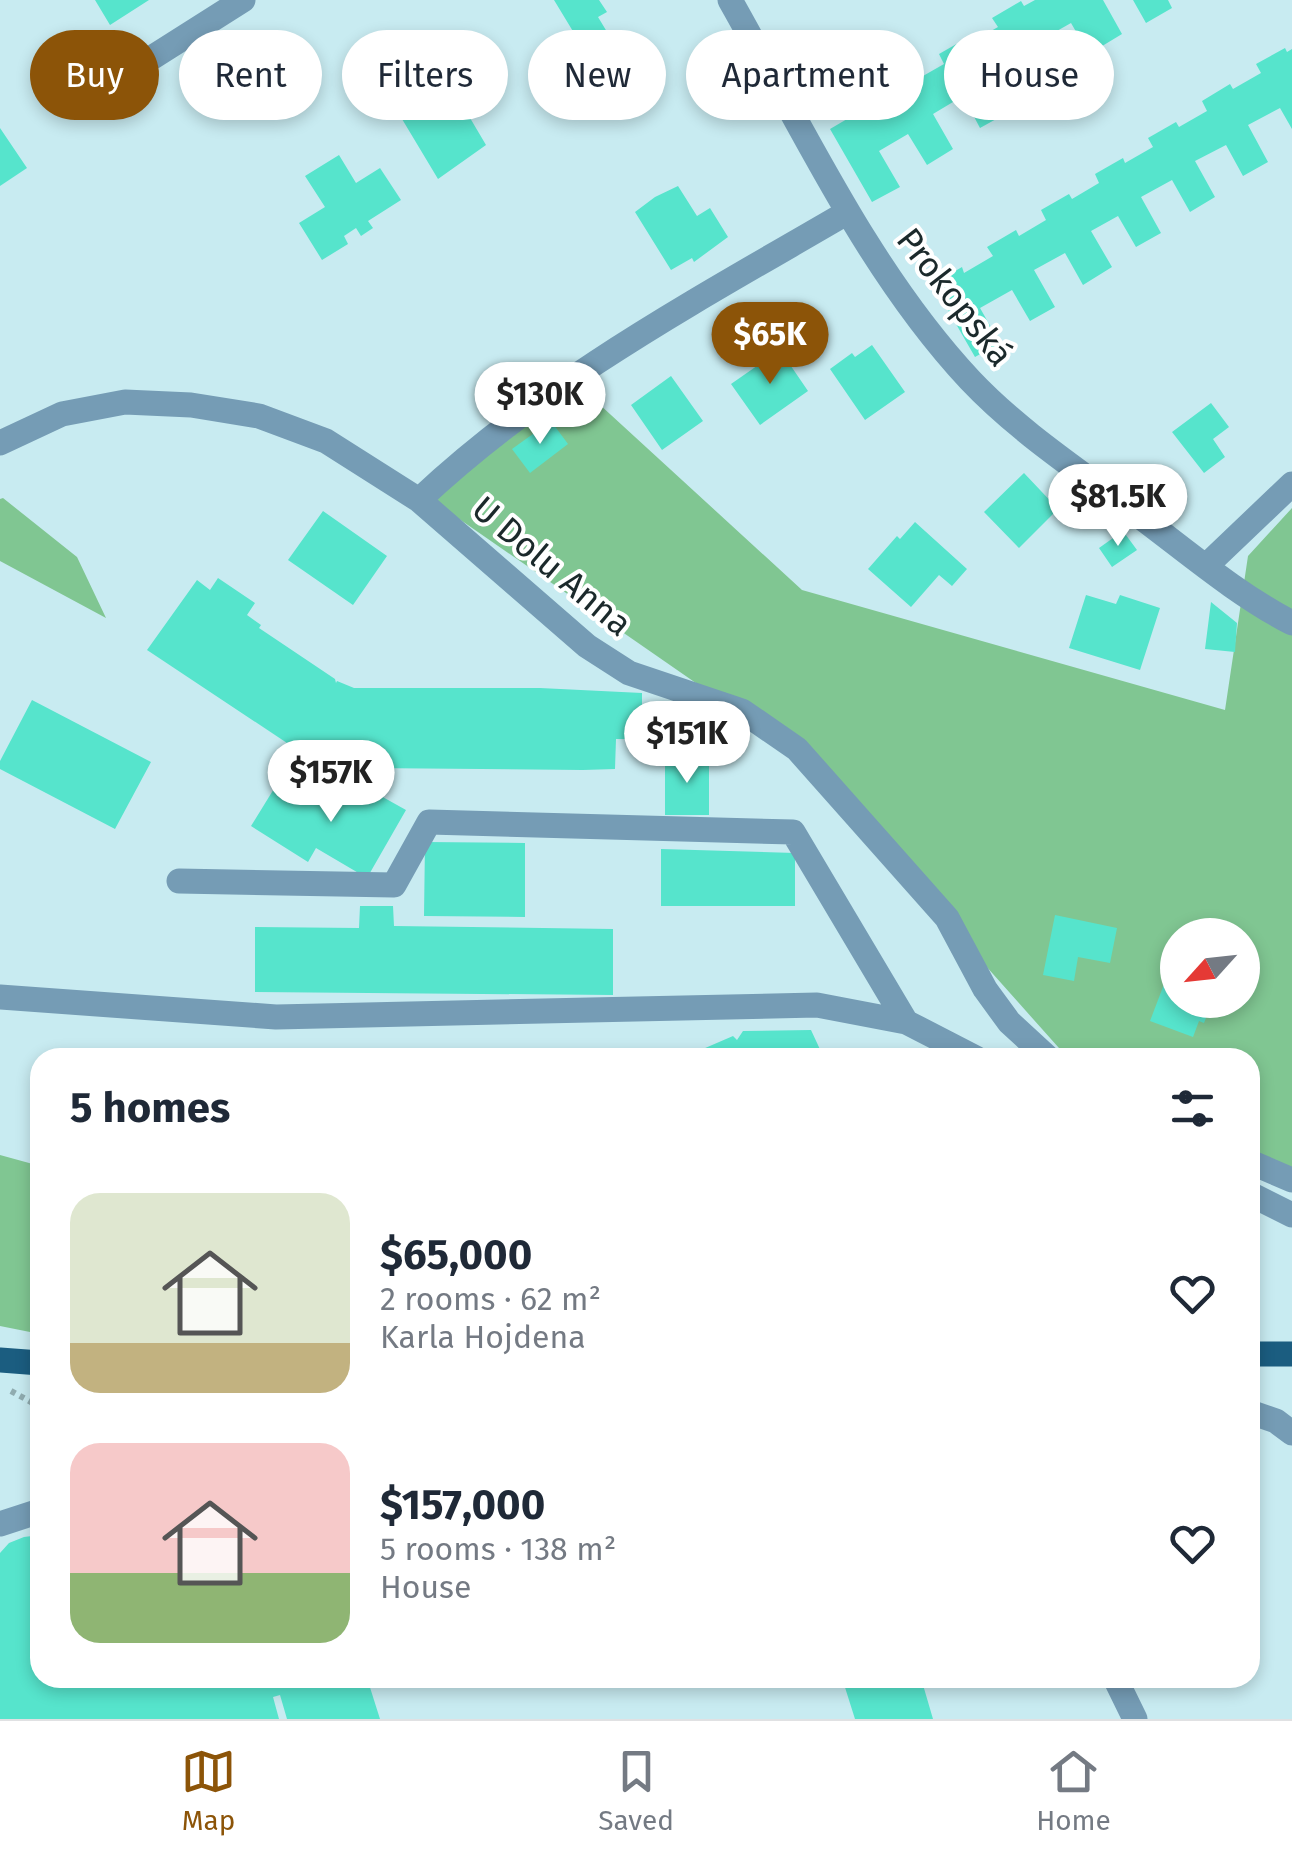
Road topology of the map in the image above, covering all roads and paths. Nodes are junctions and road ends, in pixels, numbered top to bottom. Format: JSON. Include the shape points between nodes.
{"nodes":[{"id":1,"x":243,"y":0,"type":"edge"},
{"id":2,"x":730,"y":0,"type":"edge"},
{"id":3,"x":159,"y":53,"type":"edge"},
{"id":4,"x":848,"y":212,"type":"junction"},
{"id":5,"x":0,"y":443,"type":"edge"},
{"id":6,"x":1292,"y":484,"type":"edge"},
{"id":7,"x":419,"y":500,"type":"junction"},
{"id":8,"x":1206,"y":566,"type":"junction"},
{"id":9,"x":1292,"y":623,"type":"edge"},
{"id":10,"x":180,"y":881,"type":"dead end"},
{"id":11,"x":0,"y":997,"type":"edge"},
{"id":12,"x":906,"y":1022,"type":"junction"},
{"id":13,"x":957,"y":1048,"type":"edge"},
{"id":14,"x":1037,"y":1048,"type":"edge"},
{"id":15,"x":1260,"y":1166,"type":"edge"},
{"id":16,"x":1292,"y":1180,"type":"edge"},
{"id":17,"x":1260,"y":1199,"type":"edge"},
{"id":18,"x":1292,"y":1215,"type":"edge"},
{"id":19,"x":1260,"y":1354,"type":"edge"},
{"id":20,"x":1292,"y":1354,"type":"edge"},
{"id":21,"x":0,"y":1360,"type":"edge"},
{"id":22,"x":30,"y":1362,"type":"edge"},
{"id":23,"x":0,"y":1388,"type":"edge"},
{"id":24,"x":30,"y":1402,"type":"edge"},
{"id":25,"x":1260,"y":1415,"type":"edge"},
{"id":26,"x":1292,"y":1433,"type":"edge"},
{"id":27,"x":30,"y":1514,"type":"edge"},
{"id":28,"x":0,"y":1524,"type":"edge"},
{"id":29,"x":1120,"y":1688,"type":"edge"},
{"id":30,"x":1135,"y":1719,"type":"edge"}],
"edges":[{"from":1,"to":3,"type":"street"},
{"from":2,"to":4,"type":"street","name":"Prokopská"},
{"from":4,"to":7,"type":"street","via":[[583,371],[472,450]]},
{"from":4,"to":8,"type":"street","name":"Prokopská","via":[[932,337],[971,381]]},
{"from":5,"to":7,"type":"street","name":"U Dolu Anna","via":[[62,414],[125,402],[191,405],[259,416],[326,442]]},
{"from":6,"to":8,"type":"street"},
{"from":7,"to":14,"type":"street","name":"U Dolu Anna","via":[[587,646],[629,673],[742,711],[797,749],[947,918],[985,989]]},
{"from":8,"to":9,"type":"street","name":"Prokopská"},
{"from":10,"to":12,"type":"street","via":[[394,885],[429,822],[793,832]]},
{"from":11,"to":12,"type":"street","via":[[276,1017],[817,1005]]},
{"from":12,"to":13,"type":"street"},
{"from":15,"to":16,"type":"street"},
{"from":17,"to":18,"type":"street"},
{"from":19,"to":20,"type":"main road"},
{"from":21,"to":22,"type":"main road"},
{"from":23,"to":24,"type":"path"},
{"from":25,"to":26,"type":"street"},
{"from":27,"to":28,"type":"street"},
{"from":29,"to":30,"type":"street"}]}
